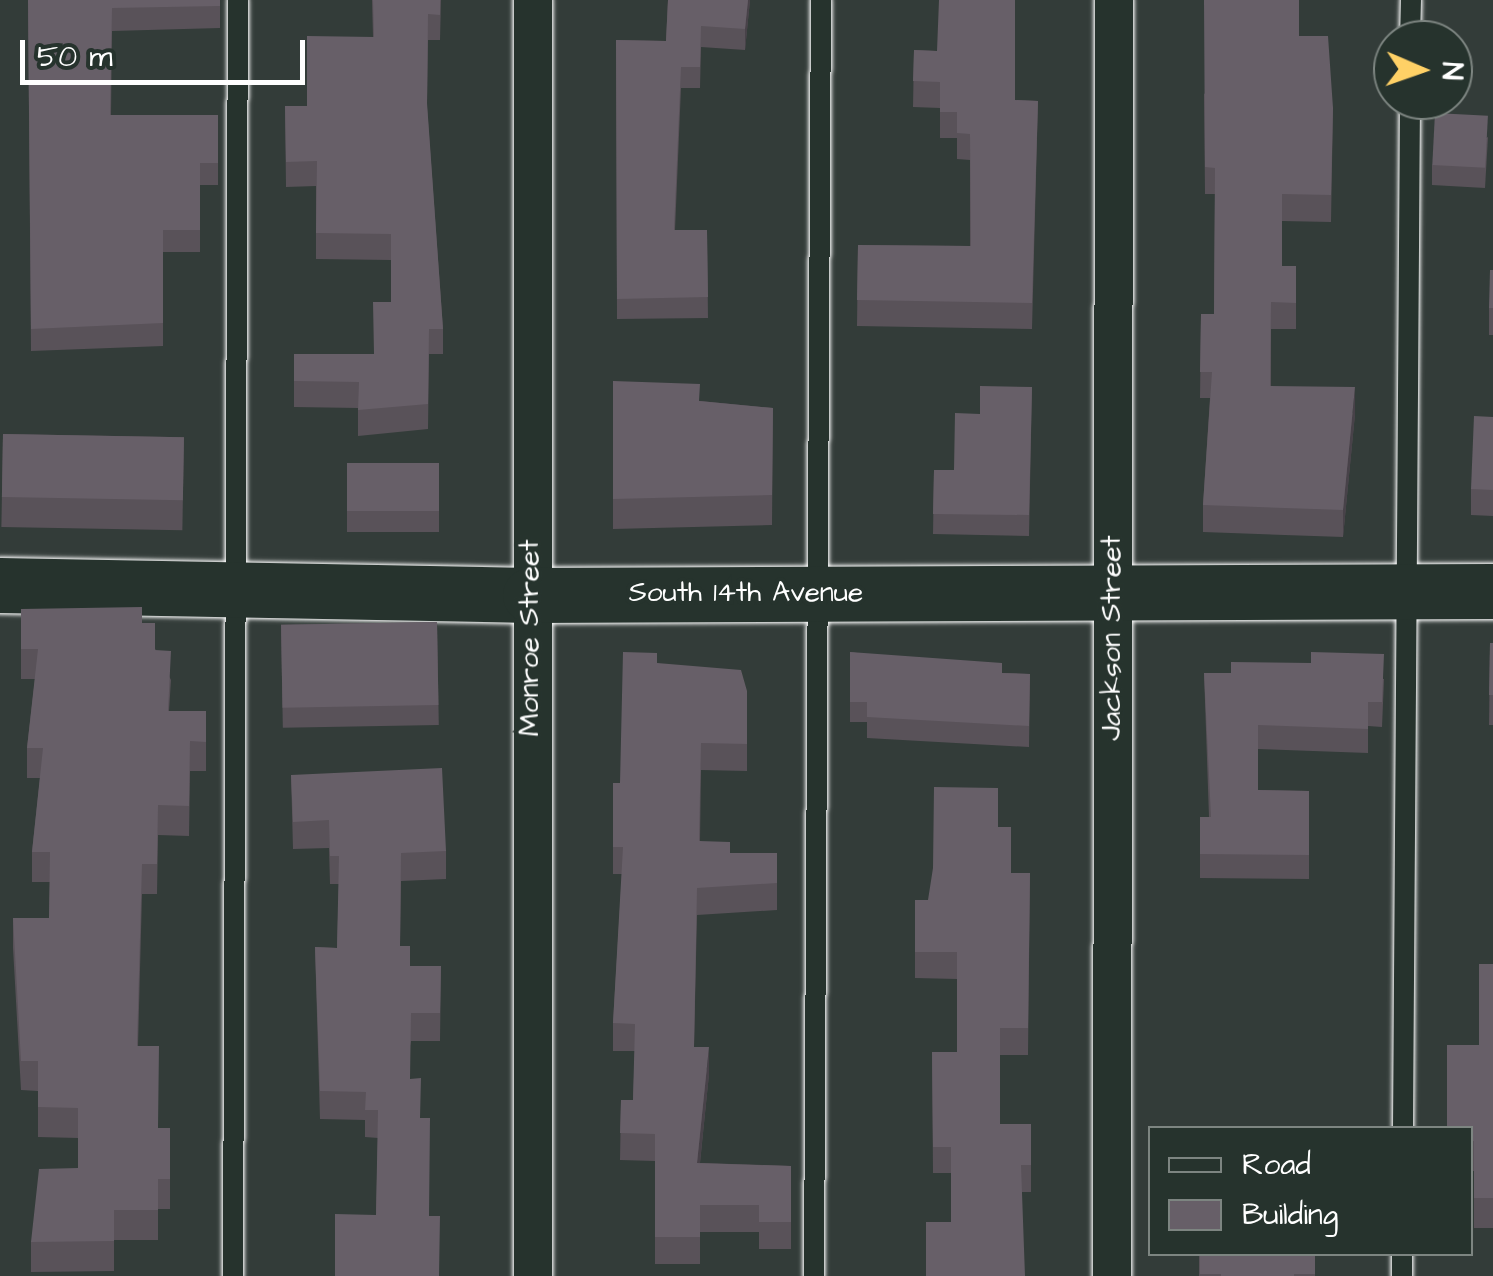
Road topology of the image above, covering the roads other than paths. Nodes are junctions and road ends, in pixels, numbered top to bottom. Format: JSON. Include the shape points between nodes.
{"nodes":[{"id":1,"x":238,"y":0,"type":"edge"},
{"id":2,"x":533,"y":0,"type":"edge"},
{"id":3,"x":821,"y":0,"type":"edge"},
{"id":4,"x":1114,"y":0,"type":"edge"},
{"id":5,"x":1410,"y":120,"type":"edge"},
{"id":6,"x":0,"y":585,"type":"edge"},
{"id":7,"x":237,"y":590,"type":"junction"},
{"id":8,"x":1112,"y":590,"type":"junction"},
{"id":9,"x":1407,"y":590,"type":"junction"},
{"id":10,"x":1493,"y":590,"type":"edge"},
{"id":11,"x":818,"y":592,"type":"junction"},
{"id":12,"x":530,"y":594,"type":"junction"},
{"id":13,"x":1403,"y":1126,"type":"edge"},
{"id":14,"x":233,"y":1276,"type":"edge"},
{"id":15,"x":532,"y":1276,"type":"edge"},
{"id":16,"x":814,"y":1276,"type":"edge"},
{"id":17,"x":1112,"y":1276,"type":"edge"}],
"edges":[{"from":1,"to":7,"type":"lane"},
{"from":2,"to":12,"type":"street","name":"Monroe Street"},
{"from":3,"to":11,"type":"lane"},
{"from":4,"to":8,"type":"street","name":"Jackson Street"},
{"from":5,"to":9,"type":"lane"},
{"from":6,"to":7,"type":"street","name":"South 14th Avenue"},
{"from":7,"to":12,"type":"street","name":"South 14th Avenue"},
{"from":7,"to":14,"type":"lane"},
{"from":8,"to":9,"type":"street","name":"South 14th Avenue"},
{"from":8,"to":11,"type":"street","name":"South 14th Avenue"},
{"from":8,"to":17,"type":"street","name":"Jackson Street"},
{"from":9,"to":10,"type":"street","name":"South 14th Avenue"},
{"from":9,"to":13,"type":"lane"},
{"from":11,"to":12,"type":"street","name":"South 14th Avenue"},
{"from":11,"to":16,"type":"lane"},
{"from":12,"to":15,"type":"street","name":"Monroe Street"}]}
